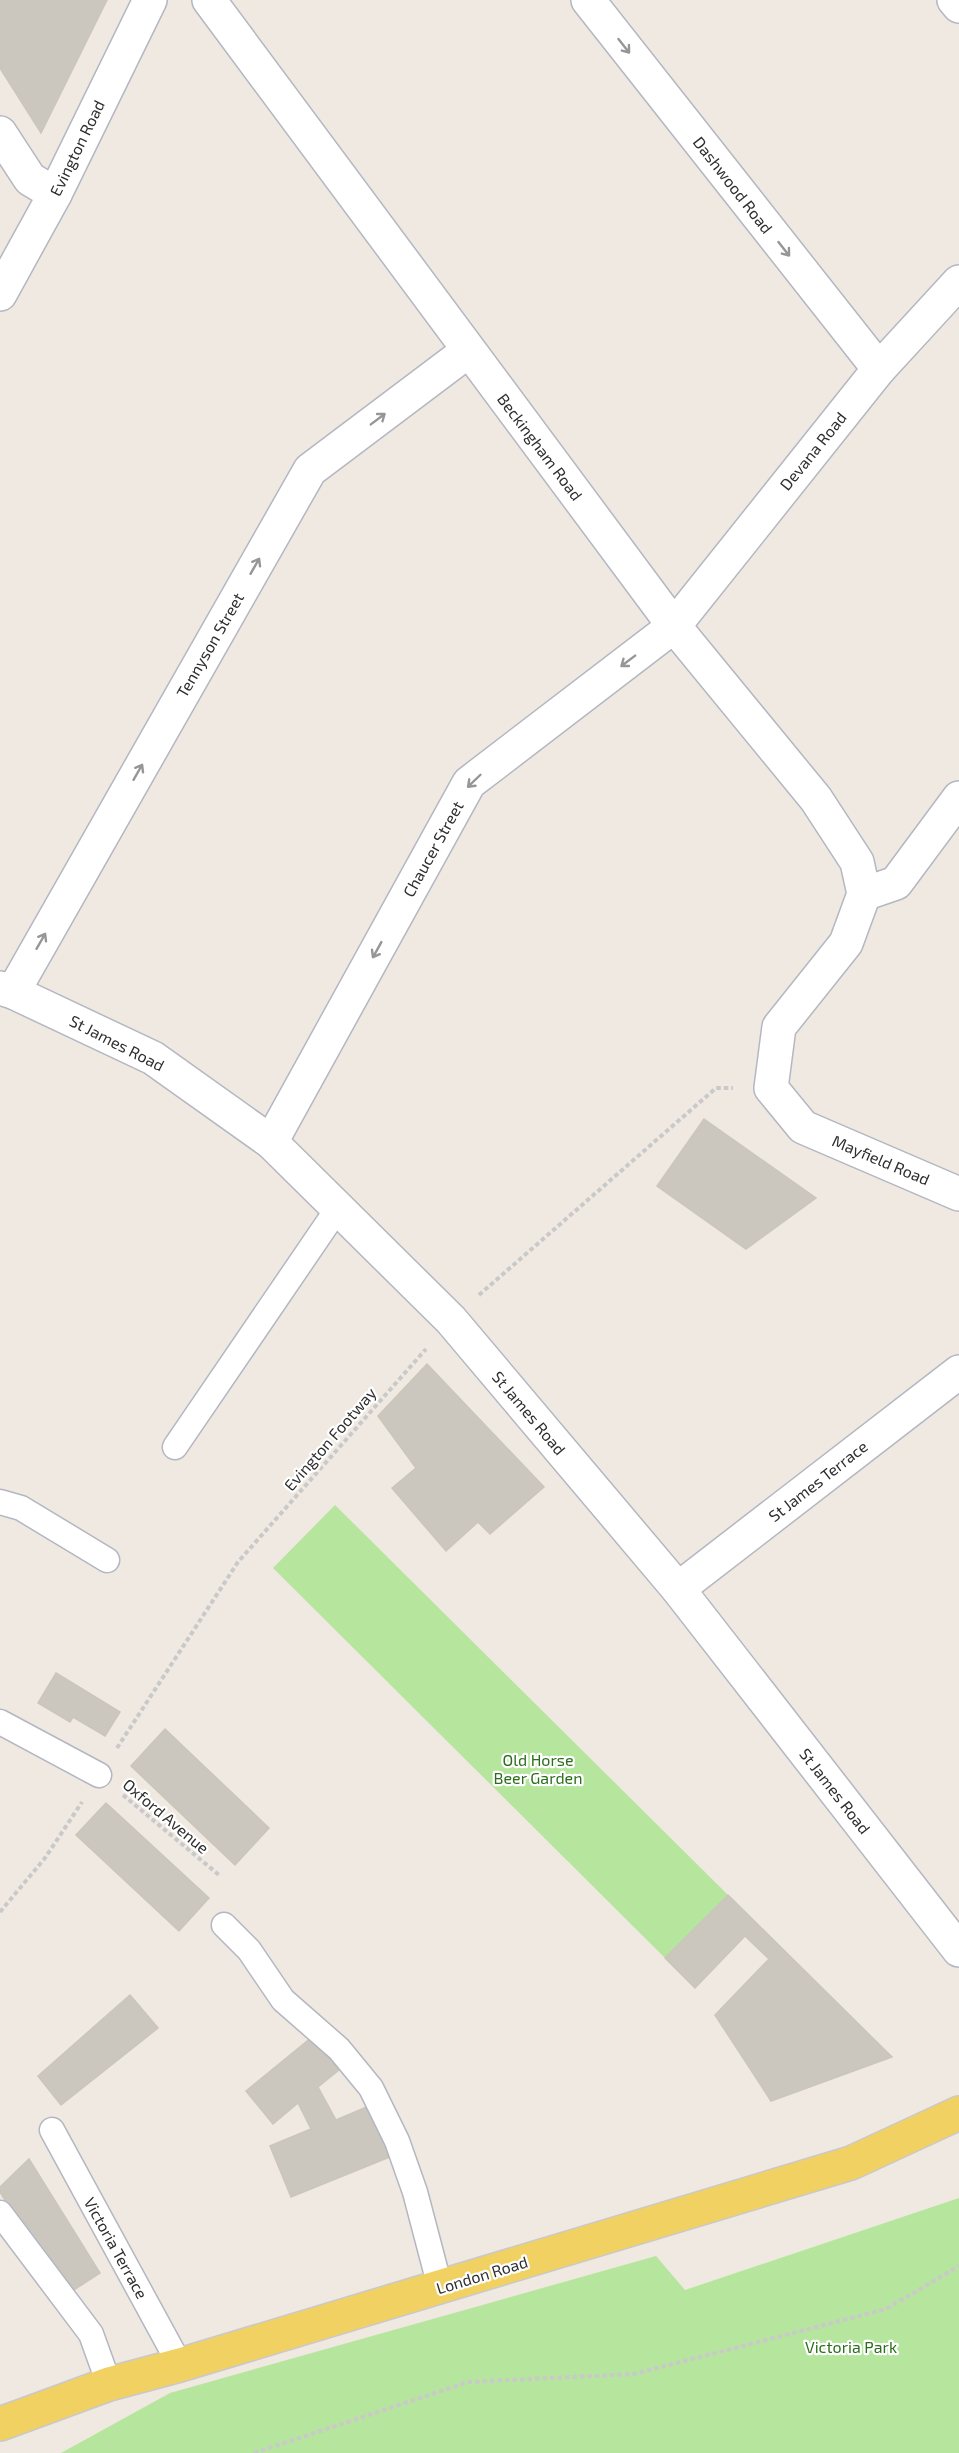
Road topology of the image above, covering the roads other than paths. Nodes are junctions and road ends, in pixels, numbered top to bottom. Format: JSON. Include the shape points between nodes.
{"nodes":[{"id":1,"x":150,"y":0,"type":"edge"},
{"id":2,"x":209,"y":0,"type":"edge"},
{"id":3,"x":588,"y":0,"type":"edge"},
{"id":4,"x":954,"y":0,"type":"edge"},
{"id":5,"x":959,"y":6,"type":"edge"},
{"id":6,"x":0,"y":133,"type":"edge"},
{"id":7,"x":55,"y":194,"type":"junction"},
{"id":8,"x":959,"y":282,"type":"edge"},
{"id":9,"x":0,"y":294,"type":"edge"},
{"id":10,"x":468,"y":351,"type":"junction"},
{"id":11,"x":879,"y":369,"type":"junction"},
{"id":12,"x":674,"y":626,"type":"junction"},
{"id":13,"x":959,"y":798,"type":"edge"},
{"id":14,"x":864,"y":894,"type":"junction"},
{"id":15,"x":6,"y":990,"type":"edge"},
{"id":16,"x":271,"y":1142,"type":"junction"},
{"id":17,"x":959,"y":1194,"type":"edge"},
{"id":18,"x":338,"y":1208,"type":"junction"},
{"id":19,"x":959,"y":1372,"type":"edge"},
{"id":20,"x":175,"y":1447,"type":"dead end"},
{"id":21,"x":0,"y":1502,"type":"edge"},
{"id":22,"x":107,"y":1560,"type":"dead end"},
{"id":23,"x":678,"y":1589,"type":"junction"},
{"id":24,"x":0,"y":1722,"type":"edge"},
{"id":25,"x":99,"y":1775,"type":"road end"},
{"id":26,"x":224,"y":1925,"type":"dead end"},
{"id":27,"x":959,"y":1950,"type":"edge"},
{"id":28,"x":959,"y":2113,"type":"edge"},
{"id":29,"x":52,"y":2130,"type":"dead end"},
{"id":30,"x":0,"y":2213,"type":"edge"},
{"id":31,"x":440,"y":2287,"type":"junction"},
{"id":32,"x":180,"y":2365,"type":"junction"},
{"id":33,"x":109,"y":2384,"type":"junction"},
{"id":34,"x":0,"y":2424,"type":"edge"}],
"edges":[{"from":1,"to":7,"type":"street","name":"Evington Road"},
{"from":2,"to":10,"type":"street","name":"Beckingham Road"},
{"from":3,"to":11,"type":"street","name":"Dashwood Road","one_way":true},
{"from":4,"to":5,"type":"street"},
{"from":6,"to":7,"type":"street","via":[[30,179]]},
{"from":7,"to":9,"type":"street","name":"Evington Road"},
{"from":8,"to":11,"type":"street","name":"Devana Road"},
{"from":10,"to":12,"type":"street","name":"Beckingham Road"},
{"from":15,"to":10,"type":"street","name":"Tennyson Street","one_way":true,"via":[[310,470]]},
{"from":11,"to":12,"type":"street","name":"Devana Road"},
{"from":12,"to":14,"type":"street","name":"Beckingham Road","via":[[816,798],[857,862]]},
{"from":12,"to":16,"type":"street","name":"Chaucer Street","one_way":true,"via":[[469,783]]},
{"from":13,"to":14,"type":"street","via":[[896,883]]},
{"from":14,"to":17,"type":"street","name":"Mayfield Road","via":[[846,943],[779,1027],[771,1088],[802,1127]]},
{"from":15,"to":16,"type":"street","name":"St James Road","via":[[153,1058]]},
{"from":16,"to":18,"type":"street","name":"St James Road"},
{"from":18,"to":20,"type":"lane"},
{"from":18,"to":23,"type":"street","name":"St James Road","via":[[451,1320]]},
{"from":19,"to":23,"type":"street","name":"St James Terrace"},
{"from":21,"to":22,"type":"lane","via":[[21,1508]]},
{"from":23,"to":27,"type":"street","name":"St James Road"},
{"from":24,"to":25,"type":"lane"},
{"from":26,"to":31,"type":"lane","via":[[249,1950],[283,2000],[339,2049],[371,2088],[398,2141]]},
{"from":28,"to":31,"type":"main road","name":"London Road","via":[[851,2163]]},
{"from":29,"to":32,"type":"lane","name":"Victoria Terrace"},
{"from":30,"to":33,"type":"lane","via":[[91,2334]]},
{"from":31,"to":32,"type":"main road","name":"London Road"},
{"from":32,"to":33,"type":"main road","name":"London Road"},
{"from":33,"to":34,"type":"main road","name":"London Road"}]}
